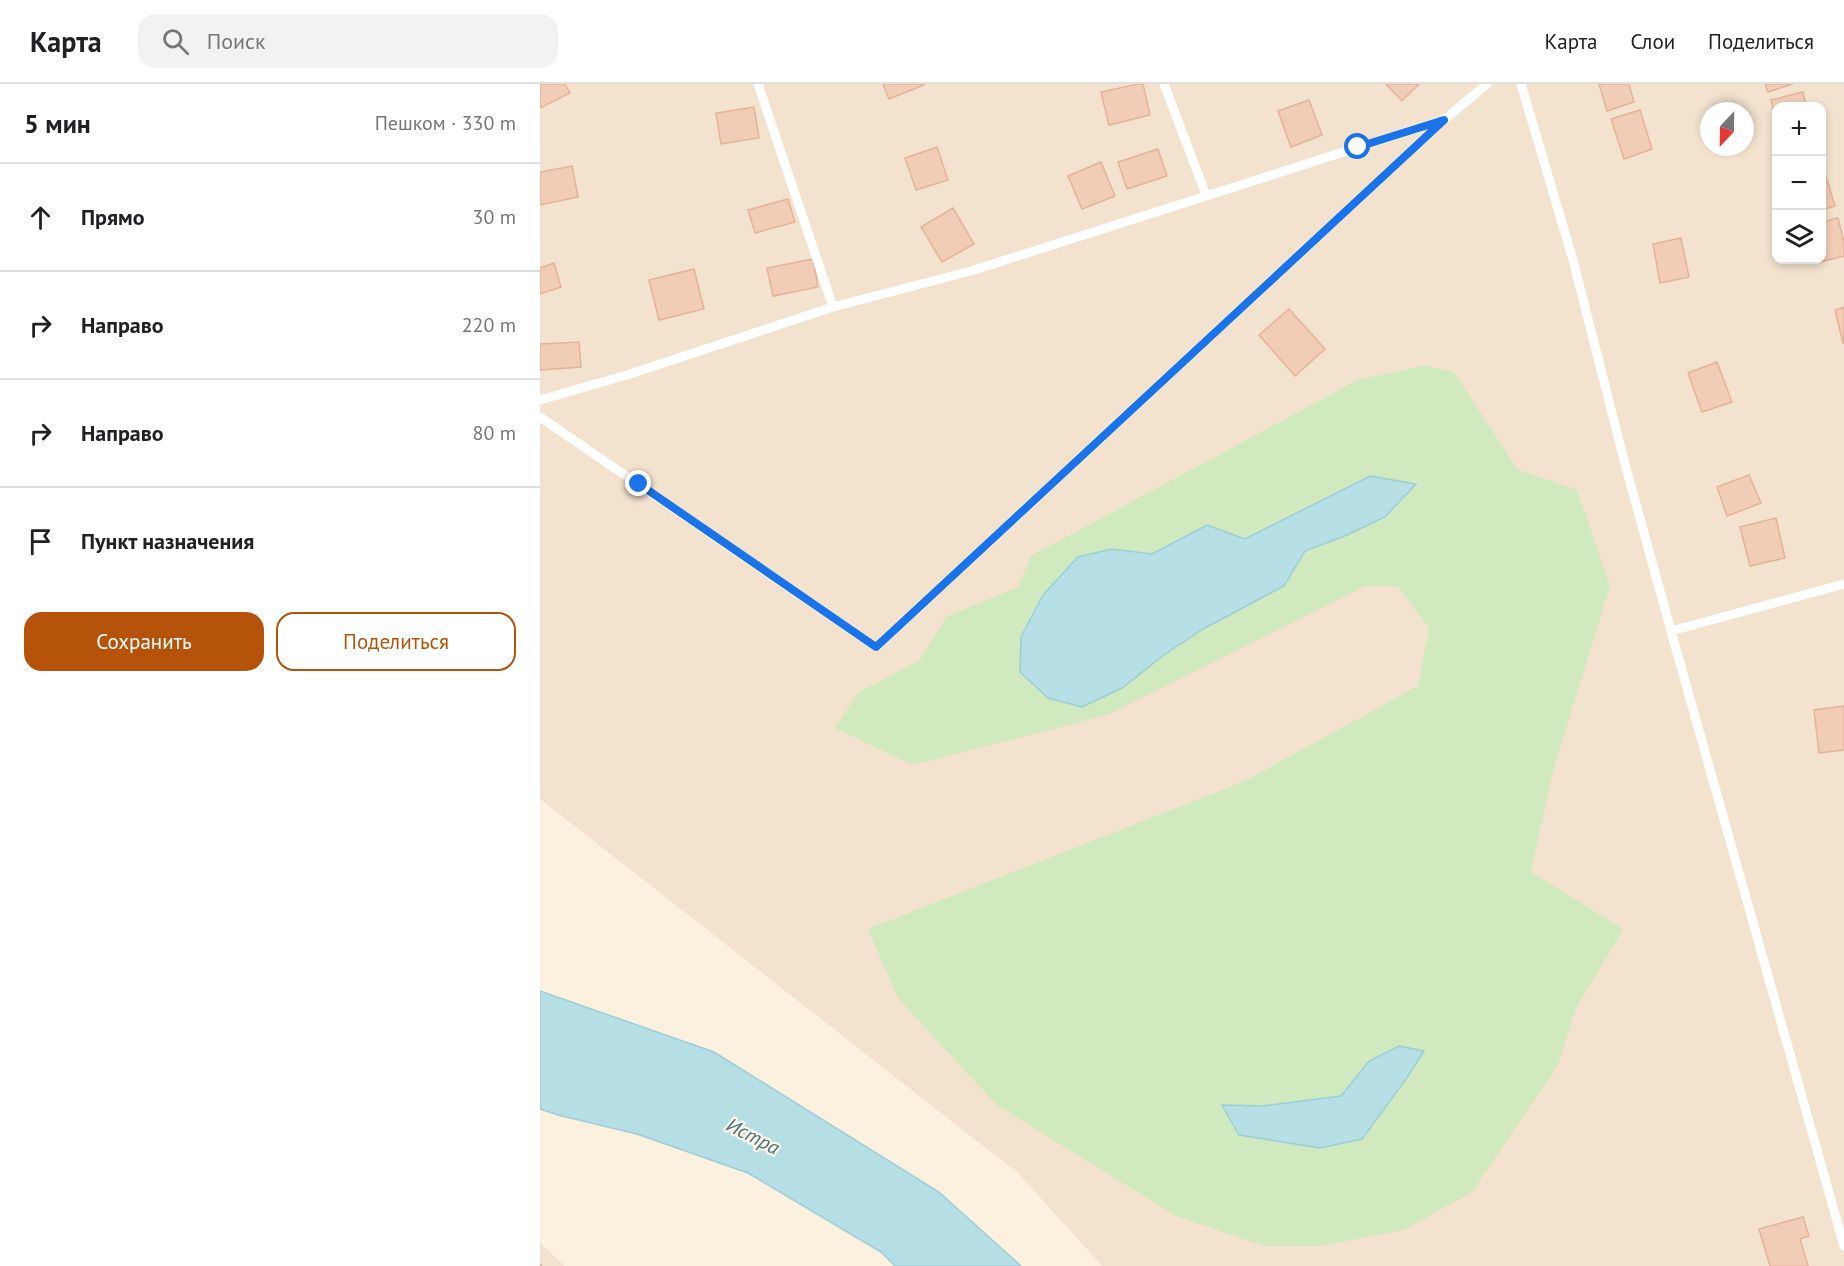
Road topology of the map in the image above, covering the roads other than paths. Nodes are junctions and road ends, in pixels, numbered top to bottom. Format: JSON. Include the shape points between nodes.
{"nodes":[{"id":1,"x":758,"y":84,"type":"edge"},
{"id":2,"x":1164,"y":84,"type":"edge"},
{"id":3,"x":1487,"y":84,"type":"edge"},
{"id":4,"x":1521,"y":84,"type":"edge"},
{"id":5,"x":1444,"y":120,"type":"junction"},
{"id":6,"x":1206,"y":195,"type":"junction"},
{"id":7,"x":833,"y":307,"type":"junction"},
{"id":8,"x":540,"y":400,"type":"edge"},
{"id":9,"x":540,"y":417,"type":"edge"},
{"id":10,"x":1844,"y":584,"type":"edge"},
{"id":11,"x":1671,"y":631,"type":"junction"},
{"id":12,"x":1844,"y":1246,"type":"edge"}],
"edges":[{"from":1,"to":7,"type":"lane"},
{"from":2,"to":6,"type":"lane"},
{"from":3,"to":5,"type":"lane"},
{"from":4,"to":11,"type":"lane","via":[[1573,260]]},
{"from":5,"to":6,"type":"lane"},
{"from":5,"to":9,"type":"lane","via":[[876,647]]},
{"from":6,"to":7,"type":"lane","via":[[970,271]]},
{"from":7,"to":8,"type":"lane"},
{"from":10,"to":11,"type":"lane"},
{"from":11,"to":12,"type":"lane"}]}
